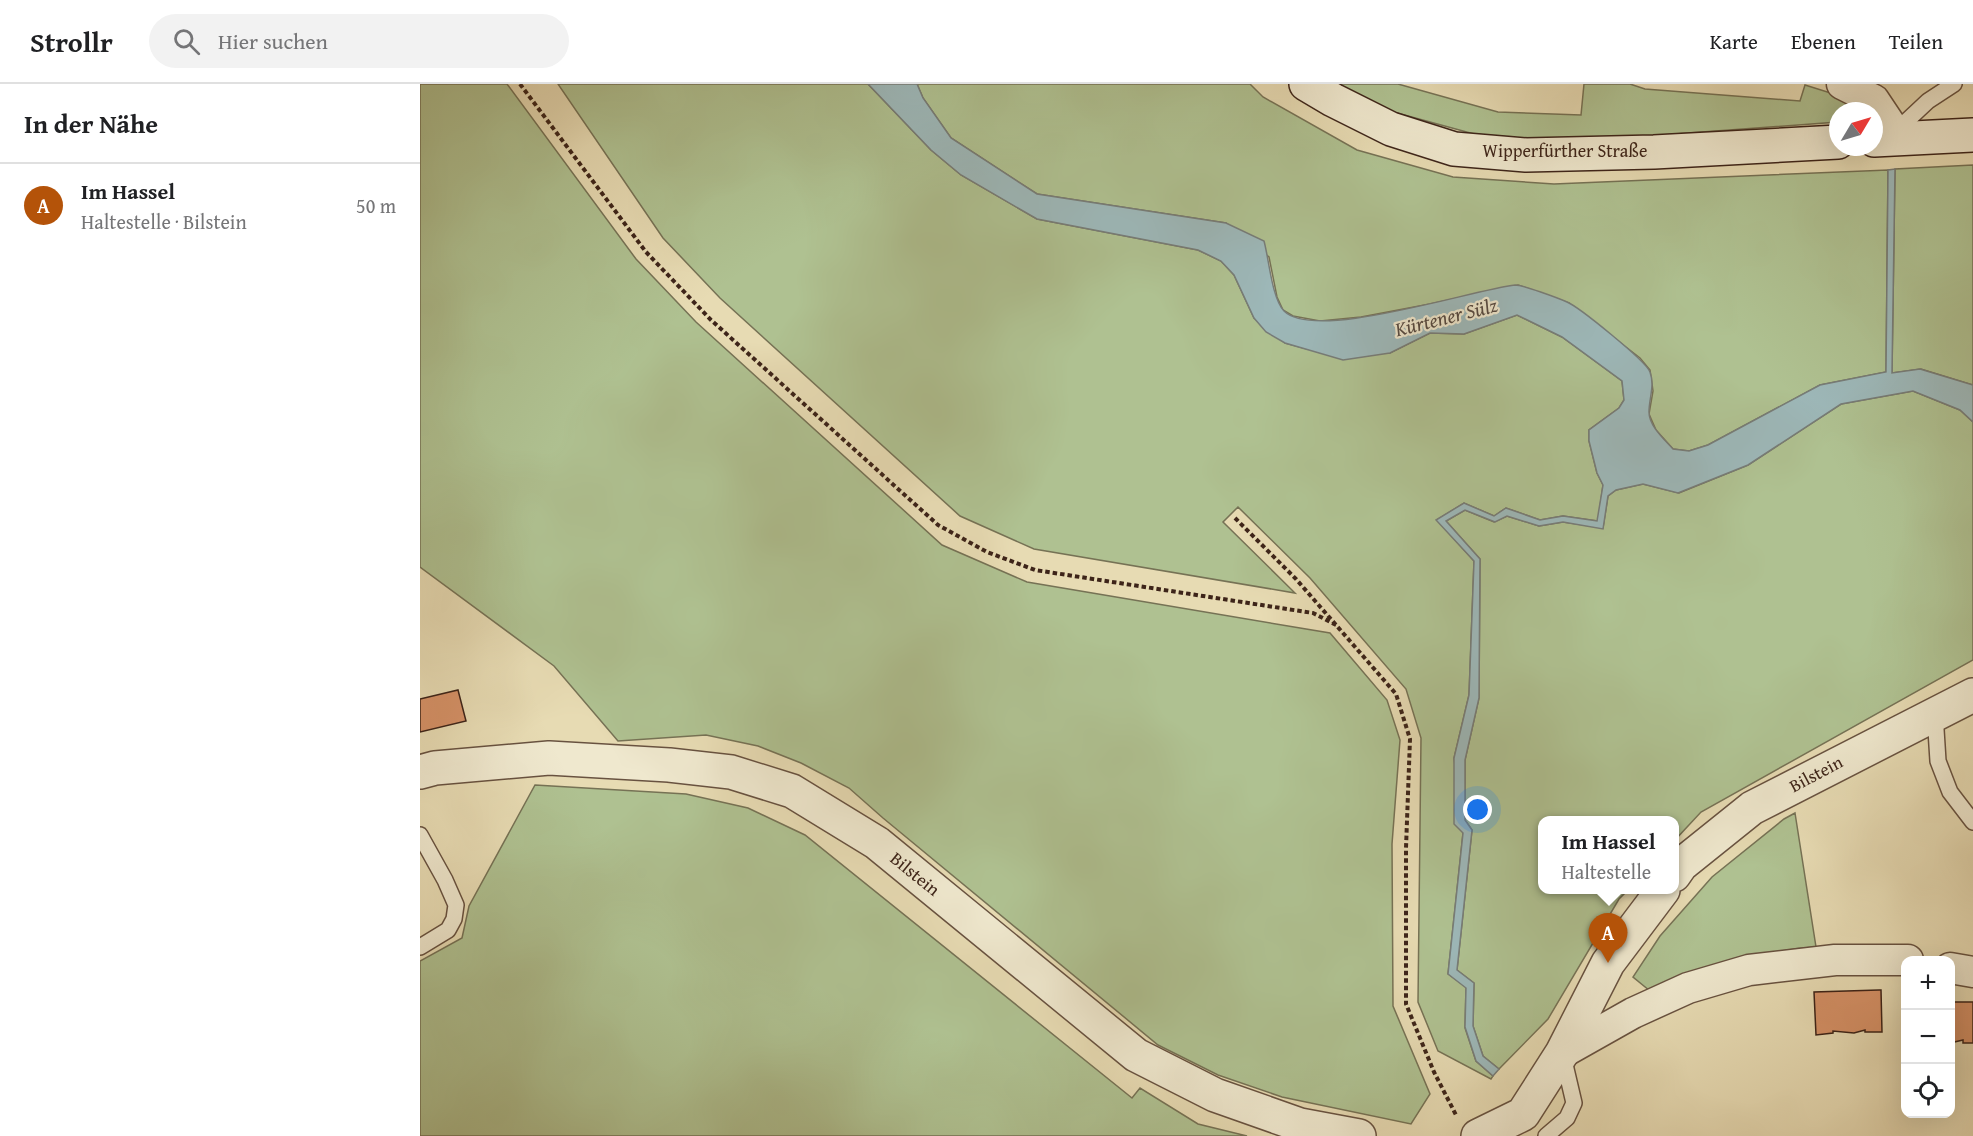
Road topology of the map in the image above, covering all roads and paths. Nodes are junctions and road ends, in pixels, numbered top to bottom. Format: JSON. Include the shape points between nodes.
{"nodes":[{"id":1,"x":520,"y":84,"type":"edge"},
{"id":2,"x":1306,"y":84,"type":"edge"},
{"id":3,"x":1842,"y":84,"type":"edge"},
{"id":4,"x":1954,"y":84,"type":"edge"},
{"id":5,"x":1973,"y":135,"type":"edge"},
{"id":6,"x":1890,"y":137,"type":"edge"},
{"id":7,"x":1829,"y":142,"type":"edge"},
{"id":8,"x":1235,"y":518,"type":"dead end"},
{"id":9,"x":1338,"y":626,"type":"junction"},
{"id":10,"x":1973,"y":695,"type":"edge"},
{"id":11,"x":1935,"y":714,"type":"junction"},
{"id":12,"x":420,"y":772,"type":"edge"},
{"id":13,"x":1973,"y":822,"type":"edge"},
{"id":14,"x":420,"y":835,"type":"edge"},
{"id":15,"x":1679,"y":868,"type":"edge"},
{"id":16,"x":1661,"y":894,"type":"edge"},
{"id":17,"x":420,"y":947,"type":"edge"},
{"id":18,"x":1901,"y":960,"type":"edge"},
{"id":19,"x":1955,"y":969,"type":"edge"},
{"id":20,"x":1973,"y":972,"type":"edge"},
{"id":21,"x":1562,"y":1053,"type":"junction"},
{"id":22,"x":1270,"y":1125,"type":"edge"},
{"id":23,"x":1470,"y":1131,"type":"edge"},
{"id":24,"x":1359,"y":1136,"type":"edge"},
{"id":25,"x":1546,"y":1136,"type":"edge"}],
"edges":[{"from":1,"to":9,"type":"path","via":[[646,252],[711,320],[938,525],[987,552],[1035,570],[1313,612]]},
{"from":2,"to":7,"type":"street","name":"Wipperfürther Straße","via":[[1391,129],[1454,149],[1538,155]]},
{"from":3,"to":6,"type":"street","via":[[1874,100]]},
{"from":4,"to":6,"type":"lane","via":[[1928,101]]},
{"from":5,"to":6,"type":"street"},
{"from":8,"to":9,"type":"path"},
{"from":9,"to":23,"type":"path","via":[[1396,694],[1410,739],[1406,1004],[1434,1072]]},
{"from":10,"to":11,"type":"street","name":"Bilstein"},
{"from":11,"to":13,"type":"lane","via":[[1938,761],[1950,792]]},
{"from":11,"to":15,"type":"street","name":"Bilstein","via":[[1752,808]]},
{"from":12,"to":22,"type":"street","name":"Bilstein","via":[[558,758],[731,772],[792,791],[877,843],[1136,1055]]},
{"from":14,"to":17,"type":"lane","via":[[456,905],[448,930]]},
{"from":16,"to":21,"type":"street","via":[[1608,963]]},
{"from":18,"to":21,"type":"street","via":[[1835,960],[1749,970],[1688,988]]},
{"from":19,"to":20,"type":"street"},
{"from":21,"to":23,"type":"street","via":[[1523,1114]]},
{"from":21,"to":25,"type":"lane","via":[[1574,1103],[1567,1118]]},
{"from":22,"to":24,"type":"street","name":"Bilstein","via":[[1300,1125]]}]}
